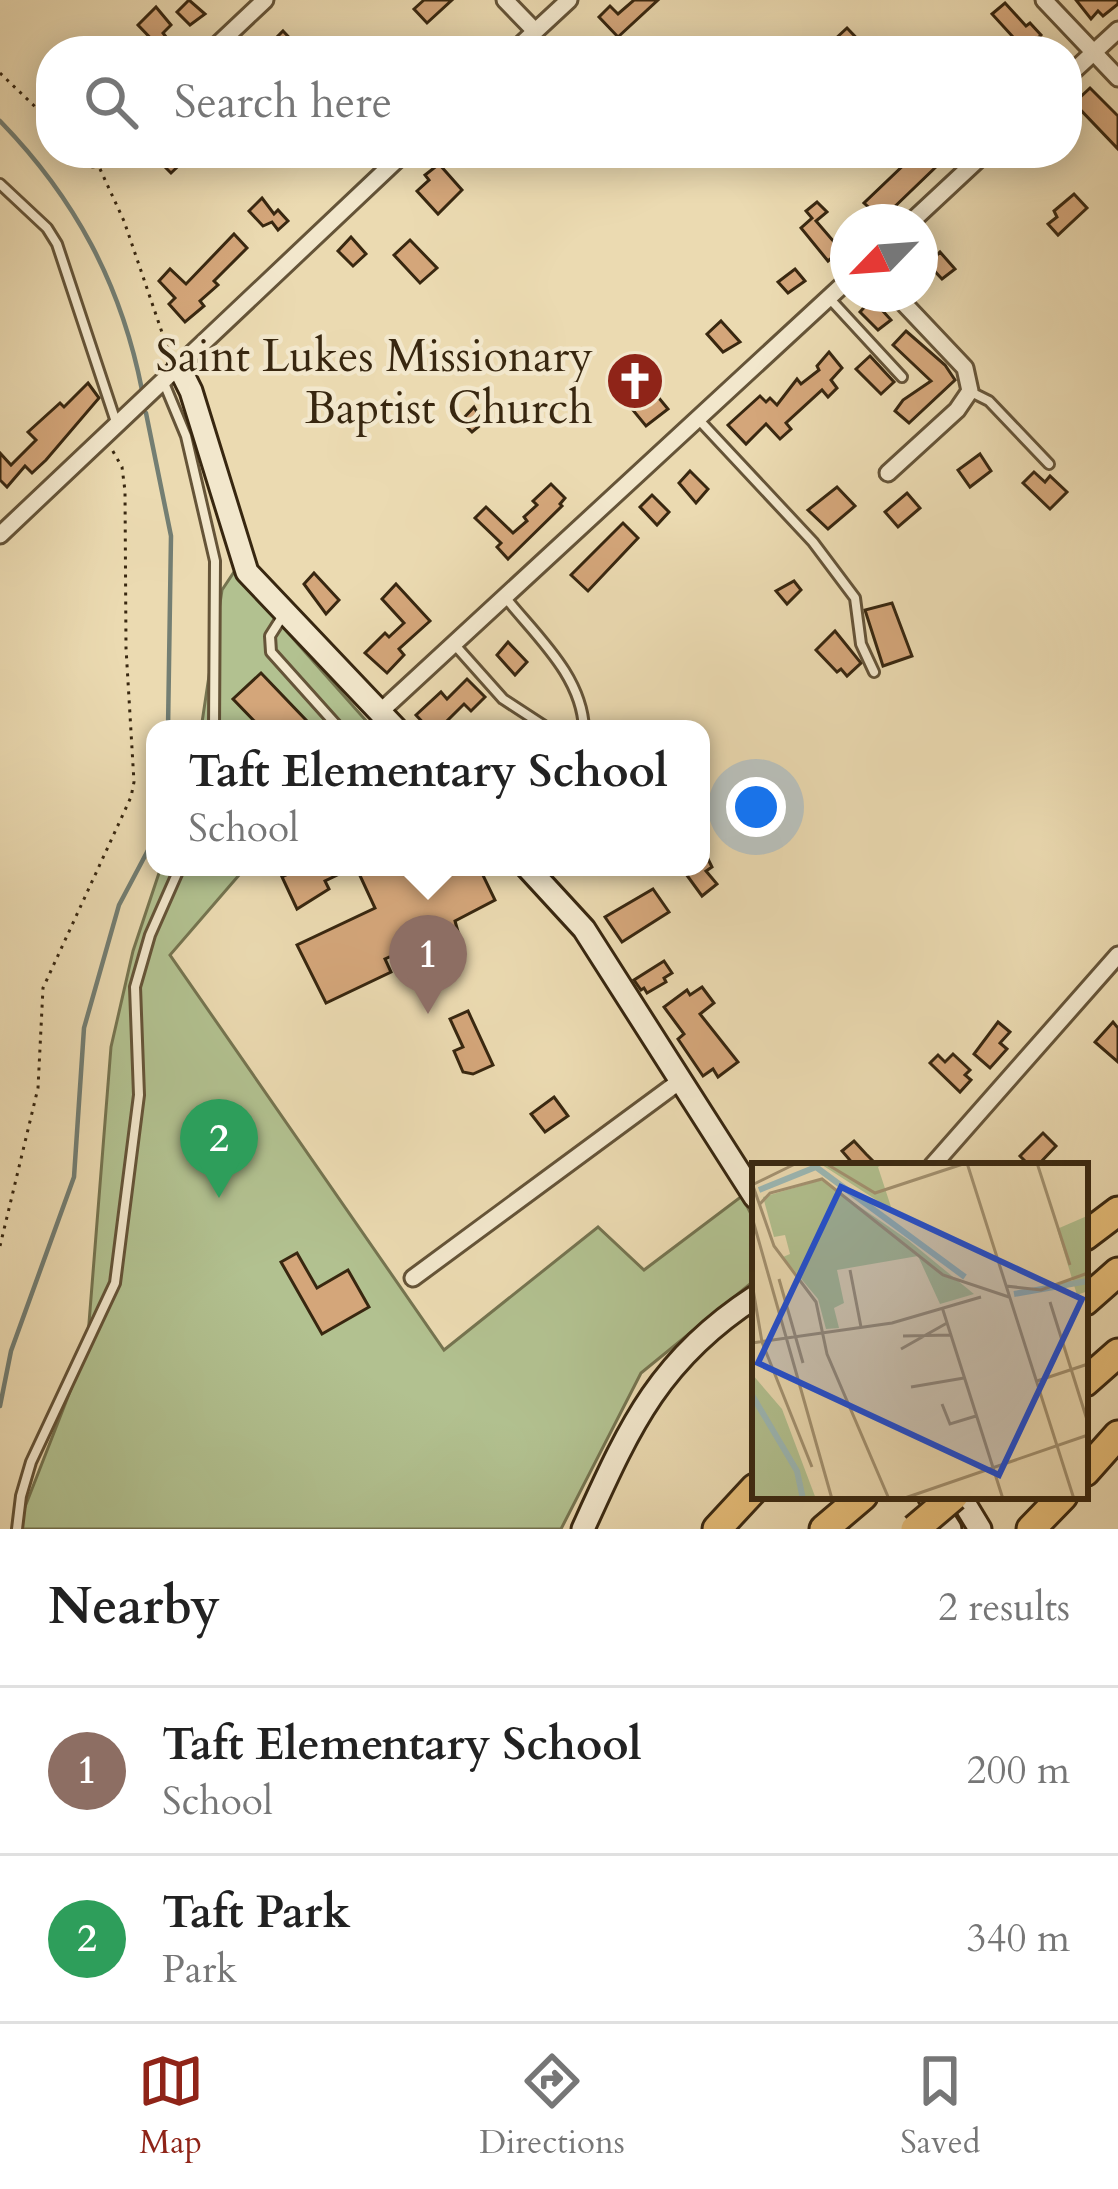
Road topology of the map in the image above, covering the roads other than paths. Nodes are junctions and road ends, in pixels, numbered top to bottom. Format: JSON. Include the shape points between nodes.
{"nodes":[{"id":1,"x":265,"y":0,"type":"edge"},
{"id":2,"x":505,"y":0,"type":"edge"},
{"id":3,"x":569,"y":0,"type":"edge"},
{"id":4,"x":1044,"y":0,"type":"edge"},
{"id":5,"x":1118,"y":29,"type":"edge"},
{"id":6,"x":535,"y":32,"type":"junction"},
{"id":7,"x":227,"y":36,"type":"edge"},
{"id":8,"x":531,"y":36,"type":"edge"},
{"id":9,"x":1077,"y":36,"type":"edge"},
{"id":10,"x":1082,"y":41,"type":"edge"},
{"id":11,"x":1093,"y":53,"type":"junction"},
{"id":12,"x":1082,"y":63,"type":"edge"},
{"id":13,"x":1118,"y":78,"type":"edge"},
{"id":14,"x":388,"y":168,"type":"edge"},
{"id":15,"x":969,"y":168,"type":"edge"},
{"id":16,"x":0,"y":184,"type":"edge"},
{"id":17,"x":930,"y":204,"type":"edge"},
{"id":18,"x":829,"y":298,"type":"joint"},
{"id":19,"x":912,"y":312,"type":"edge"},
{"id":20,"x":172,"y":375,"type":"junction"},
{"id":21,"x":902,"y":377,"type":"dead end"},
{"id":22,"x":970,"y":392,"type":"junction"},
{"id":23,"x":698,"y":418,"type":"junction"},
{"id":24,"x":112,"y":432,"type":"junction"},
{"id":25,"x":1049,"y":464,"type":"dead end"},
{"id":26,"x":888,"y":473,"type":"dead end"},
{"id":27,"x":0,"y":535,"type":"edge"},
{"id":28,"x":505,"y":597,"type":"junction"},
{"id":29,"x":285,"y":613,"type":"junction"},
{"id":30,"x":454,"y":644,"type":"junction"},
{"id":31,"x":874,"y":672,"type":"dead end"},
{"id":32,"x":214,"y":720,"type":"edge"},
{"id":33,"x":332,"y":720,"type":"edge"},
{"id":34,"x":382,"y":720,"type":"edge"},
{"id":35,"x":388,"y":720,"type":"edge"},
{"id":36,"x":535,"y":720,"type":"edge"},
{"id":37,"x":584,"y":720,"type":"edge"},
{"id":38,"x":176,"y":876,"type":"edge"},
{"id":39,"x":535,"y":876,"type":"edge"},
{"id":40,"x":1118,"y":955,"type":"edge"},
{"id":41,"x":680,"y":1081,"type":"junction"},
{"id":42,"x":935,"y":1163,"type":"edge"},
{"id":43,"x":752,"y":1192,"type":"edge"},
{"id":44,"x":1118,"y":1211,"type":"edge"},
{"id":45,"x":1088,"y":1234,"type":"edge"},
{"id":46,"x":1118,"y":1272,"type":"edge"},
{"id":47,"x":413,"y":1278,"type":"dead end"},
{"id":48,"x":1088,"y":1298,"type":"edge"},
{"id":49,"x":752,"y":1299,"type":"edge"},
{"id":50,"x":1118,"y":1354,"type":"edge"},
{"id":51,"x":1088,"y":1379,"type":"edge"},
{"id":52,"x":1118,"y":1435,"type":"edge"},
{"id":53,"x":1088,"y":1469,"type":"edge"},
{"id":54,"x":752,"y":1491,"type":"edge"},
{"id":55,"x":859,"y":1499,"type":"edge"},
{"id":56,"x":931,"y":1499,"type":"edge"},
{"id":57,"x":953,"y":1499,"type":"edge"},
{"id":58,"x":959,"y":1499,"type":"edge"},
{"id":59,"x":1060,"y":1499,"type":"edge"},
{"id":60,"x":17,"y":1529,"type":"edge"},
{"id":61,"x":583,"y":1529,"type":"edge"},
{"id":62,"x":717,"y":1529,"type":"edge"},
{"id":63,"x":824,"y":1529,"type":"edge"},
{"id":64,"x":915,"y":1529,"type":"edge"},
{"id":65,"x":950,"y":1529,"type":"edge"},
{"id":66,"x":980,"y":1529,"type":"edge"},
{"id":67,"x":1031,"y":1529,"type":"edge"}],
"edges":[{"from":1,"to":7,"type":"street"},
{"from":2,"to":6,"type":"street"},
{"from":3,"to":6,"type":"street"},
{"from":4,"to":9,"type":"street"},
{"from":5,"to":11,"type":"street"},
{"from":6,"to":8,"type":"street"},
{"from":10,"to":11,"type":"street"},
{"from":11,"to":12,"type":"street"},
{"from":11,"to":13,"type":"street"},
{"from":14,"to":20,"type":"street"},
{"from":15,"to":17,"type":"street"},
{"from":16,"to":24,"type":"lane","via":[[57,244]]},
{"from":18,"to":21,"type":"lane"},
{"from":18,"to":23,"type":"street"},
{"from":19,"to":22,"type":"street","via":[[964,368]]},
{"from":20,"to":24,"type":"street"},
{"from":20,"to":29,"type":"street","via":[[191,392],[243,565]]},
{"from":20,"to":32,"type":"lane","via":[[215,561]]},
{"from":22,"to":25,"type":"lane","via":[[989,401]]},
{"from":22,"to":26,"type":"street"},
{"from":23,"to":28,"type":"street"},
{"from":23,"to":31,"type":"lane","via":[[855,598],[860,644]]},
{"from":24,"to":27,"type":"street"},
{"from":28,"to":30,"type":"street"},
{"from":28,"to":37,"type":"lane","via":[[566,673]]},
{"from":29,"to":33,"type":"lane","via":[[270,636],[271,652]]},
{"from":29,"to":34,"type":"street"},
{"from":30,"to":35,"type":"street"},
{"from":30,"to":36,"type":"lane","via":[[503,699]]},
{"from":38,"to":60,"type":"lane","via":[[135,987],[139,1095],[115,1283],[24,1479]]},
{"from":39,"to":41,"type":"street","via":[[584,929]]},
{"from":40,"to":42,"type":"street"},
{"from":41,"to":43,"type":"street"},
{"from":41,"to":47,"type":"street"},
{"from":44,"to":45,"type":"highway"},
{"from":46,"to":48,"type":"highway"},
{"from":49,"to":61,"type":"street","via":[[662,1378]]},
{"from":50,"to":51,"type":"highway"},
{"from":52,"to":53,"type":"highway"},
{"from":54,"to":62,"type":"highway"},
{"from":55,"to":63,"type":"highway"},
{"from":56,"to":65,"type":"street"},
{"from":57,"to":64,"type":"highway","bridge":true},
{"from":58,"to":66,"type":"street"},
{"from":59,"to":67,"type":"highway"}]}
